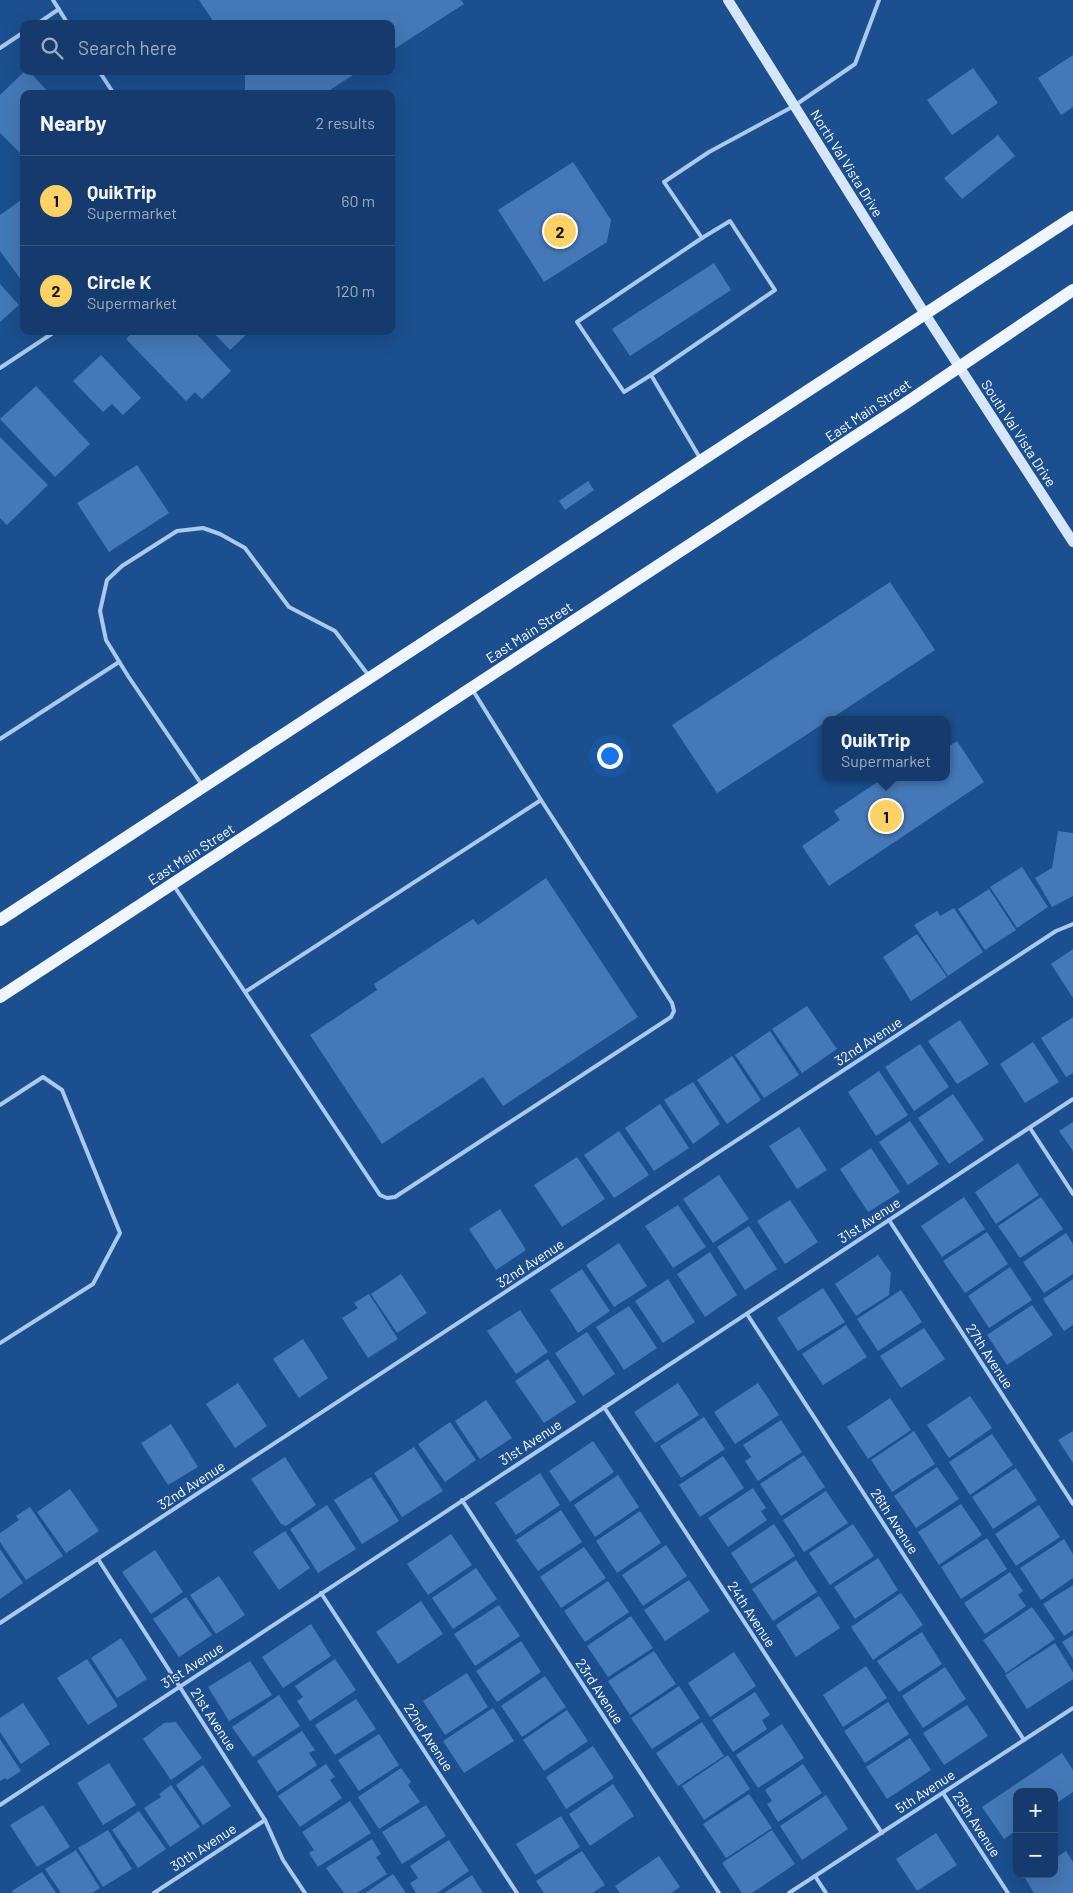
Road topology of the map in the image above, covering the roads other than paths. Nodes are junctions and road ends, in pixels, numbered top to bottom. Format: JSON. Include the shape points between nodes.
{"nodes":[{"id":1,"x":53,"y":0,"type":"edge"},
{"id":2,"x":728,"y":0,"type":"edge"},
{"id":3,"x":879,"y":0,"type":"edge"},
{"id":4,"x":59,"y":9,"type":"junction"},
{"id":5,"x":43,"y":20,"type":"edge"},
{"id":6,"x":66,"y":20,"type":"edge"},
{"id":7,"x":20,"y":35,"type":"edge"},
{"id":8,"x":0,"y":48,"type":"edge"},
{"id":9,"x":102,"y":75,"type":"edge"},
{"id":10,"x":111,"y":90,"type":"edge"},
{"id":11,"x":794,"y":106,"type":"junction"},
{"id":12,"x":1073,"y":217,"type":"edge"},
{"id":13,"x":702,"y":238,"type":"junction"},
{"id":14,"x":1073,"y":290,"type":"edge"},
{"id":15,"x":926,"y":314,"type":"junction"},
{"id":16,"x":50,"y":335,"type":"edge"},
{"id":17,"x":943,"y":340,"type":"joint"},
{"id":18,"x":959,"y":366,"type":"junction"},
{"id":19,"x":0,"y":368,"type":"edge"},
{"id":20,"x":651,"y":375,"type":"junction"},
{"id":21,"x":702,"y":460,"type":"junction"},
{"id":22,"x":1073,"y":542,"type":"edge"},
{"id":23,"x":120,"y":662,"type":"junction"},
{"id":24,"x":370,"y":678,"type":"junction"},
{"id":25,"x":472,"y":688,"type":"junction"},
{"id":26,"x":0,"y":739,"type":"edge"},
{"id":27,"x":203,"y":787,"type":"junction"},
{"id":28,"x":541,"y":800,"type":"junction"},
{"id":29,"x":173,"y":884,"type":"junction"},
{"id":30,"x":0,"y":920,"type":"edge"},
{"id":31,"x":1073,"y":924,"type":"edge"},
{"id":32,"x":245,"y":992,"type":"junction"},
{"id":33,"x":0,"y":997,"type":"edge"},
{"id":34,"x":1073,"y":1099,"type":"edge"},
{"id":35,"x":0,"y":1104,"type":"edge"},
{"id":36,"x":1030,"y":1128,"type":"junction"},
{"id":37,"x":1073,"y":1194,"type":"edge"},
{"id":38,"x":888,"y":1220,"type":"junction"},
{"id":39,"x":747,"y":1314,"type":"junction"},
{"id":40,"x":0,"y":1343,"type":"edge"},
{"id":41,"x":604,"y":1407,"type":"junction"},
{"id":42,"x":462,"y":1500,"type":"junction"},
{"id":43,"x":1073,"y":1504,"type":"edge"},
{"id":44,"x":98,"y":1559,"type":"junction"},
{"id":45,"x":321,"y":1593,"type":"junction"},
{"id":46,"x":0,"y":1623,"type":"edge"},
{"id":47,"x":180,"y":1687,"type":"junction"},
{"id":48,"x":1071,"y":1709,"type":"edge"},
{"id":49,"x":1073,"y":1715,"type":"edge"},
{"id":50,"x":1024,"y":1740,"type":"junction"},
{"id":51,"x":943,"y":1793,"type":"junction"},
{"id":52,"x":0,"y":1805,"type":"edge"},
{"id":53,"x":265,"y":1820,"type":"junction"},
{"id":54,"x":882,"y":1833,"type":"junction"},
{"id":55,"x":815,"y":1876,"type":"junction"},
{"id":56,"x":154,"y":1893,"type":"edge"},
{"id":57,"x":305,"y":1893,"type":"edge"},
{"id":58,"x":518,"y":1893,"type":"edge"},
{"id":59,"x":719,"y":1893,"type":"edge"},
{"id":60,"x":789,"y":1893,"type":"edge"},
{"id":61,"x":826,"y":1893,"type":"edge"},
{"id":62,"x":1008,"y":1893,"type":"edge"}],
"edges":[{"from":1,"to":4,"type":"lane"},
{"from":2,"to":11,"type":"main road","name":"North Val Vista Drive"},
{"from":3,"to":11,"type":"lane","via":[[855,64]]},
{"from":4,"to":5,"type":"lane"},
{"from":4,"to":6,"type":"lane"},
{"from":7,"to":8,"type":"lane"},
{"from":9,"to":10,"type":"lane"},
{"from":11,"to":13,"type":"lane","via":[[709,152],[664,182]]},
{"from":11,"to":15,"type":"main road","name":"North Val Vista Drive"},
{"from":12,"to":15,"type":"main road"},
{"from":13,"to":20,"type":"lane","via":[[577,322],[624,392]]},
{"from":13,"to":20,"type":"lane","via":[[730,221],[776,290]]},
{"from":14,"to":18,"type":"main road","name":"East Main Street"},
{"from":15,"to":17,"type":"main road","name":"North Val Vista Drive"},
{"from":15,"to":21,"type":"main road"},
{"from":16,"to":19,"type":"lane"},
{"from":17,"to":18,"type":"main road","name":"South Val Vista Drive"},
{"from":18,"to":22,"type":"main road","name":"South Val Vista Drive"},
{"from":18,"to":25,"type":"main road","name":"East Main Street"},
{"from":20,"to":21,"type":"lane"},
{"from":21,"to":24,"type":"main road"},
{"from":23,"to":24,"type":"lane","via":[[106,640],[100,610],[107,580],[122,566],[177,531],[203,528],[245,548],[289,607],[336,631]]},
{"from":23,"to":26,"type":"lane"},
{"from":23,"to":27,"type":"lane"},
{"from":24,"to":27,"type":"main road"},
{"from":25,"to":28,"type":"lane"},
{"from":25,"to":29,"type":"main road","name":"East Main Street"},
{"from":27,"to":30,"type":"main road"},
{"from":28,"to":32,"type":"lane"},
{"from":28,"to":32,"type":"lane","via":[[674,1010],[671,1017],[403,1192],[387,1198],[380,1194]]},
{"from":29,"to":32,"type":"lane"},
{"from":29,"to":33,"type":"main road","name":"East Main Street"},
{"from":31,"to":44,"type":"lane","name":"32nd Avenue","via":[[1056,931]]},
{"from":34,"to":36,"type":"lane","name":"31st Avenue"},
{"from":35,"to":40,"type":"lane","via":[[43,1077],[62,1090],[120,1233],[93,1284]]},
{"from":36,"to":37,"type":"lane"},
{"from":36,"to":38,"type":"lane","name":"31st Avenue"},
{"from":38,"to":39,"type":"lane","name":"31st Avenue"},
{"from":38,"to":43,"type":"lane","name":"27th Avenue"},
{"from":39,"to":41,"type":"lane","name":"31st Avenue"},
{"from":39,"to":50,"type":"lane","name":"26th Avenue"},
{"from":41,"to":42,"type":"lane","name":"31st Avenue"},
{"from":41,"to":54,"type":"lane","name":"24th Avenue"},
{"from":42,"to":45,"type":"lane","name":"31st Avenue"},
{"from":42,"to":59,"type":"lane","name":"23rd Avenue"},
{"from":44,"to":46,"type":"lane","name":"32nd Avenue"},
{"from":44,"to":47,"type":"lane","name":"21st Avenue"},
{"from":45,"to":47,"type":"lane","name":"31st Avenue"},
{"from":45,"to":58,"type":"lane","name":"22nd Avenue"},
{"from":47,"to":52,"type":"lane","name":"31st Avenue"},
{"from":47,"to":53,"type":"lane","name":"21st Avenue"},
{"from":48,"to":49,"type":"lane"},
{"from":48,"to":50,"type":"lane","name":"5th Avenue"},
{"from":50,"to":51,"type":"lane","name":"5th Avenue"},
{"from":51,"to":54,"type":"lane","name":"5th Avenue"},
{"from":51,"to":62,"type":"lane","name":"25th Avenue"},
{"from":53,"to":56,"type":"lane","name":"30th Avenue"},
{"from":53,"to":57,"type":"lane","name":"21st Avenue","via":[[283,1860]]},
{"from":54,"to":55,"type":"lane","name":"5th Avenue"},
{"from":55,"to":60,"type":"lane","name":"5th Avenue"},
{"from":55,"to":61,"type":"lane"}]}
